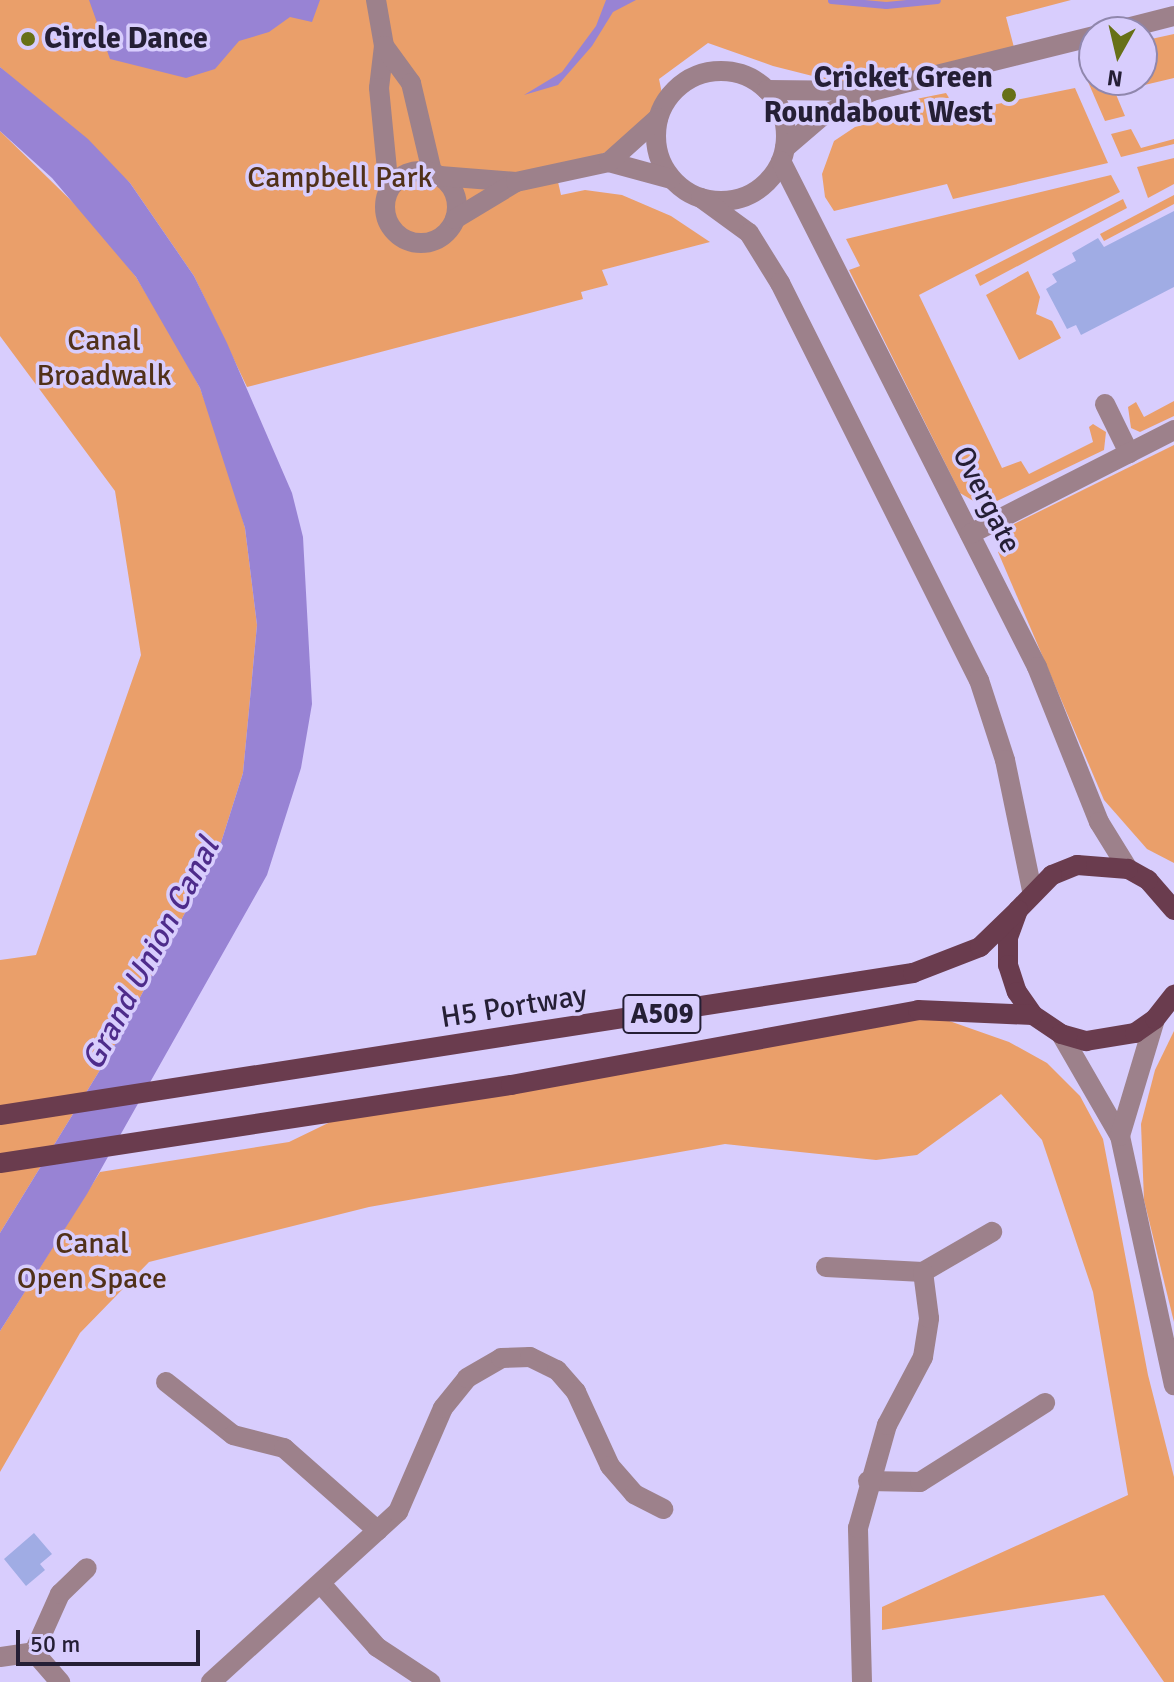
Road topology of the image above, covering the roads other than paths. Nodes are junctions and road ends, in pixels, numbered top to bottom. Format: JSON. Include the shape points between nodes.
{"nodes":[{"id":1,"x":376,"y":0,"type":"edge"},
{"id":2,"x":1078,"y":40,"type":"edge"},
{"id":3,"x":384,"y":46,"type":"junction"},
{"id":4,"x":767,"y":90,"type":"junction"},
{"id":5,"x":872,"y":91,"type":"junction"},
{"id":6,"x":658,"y":118,"type":"junction"},
{"id":7,"x":783,"y":154,"type":"junction"},
{"id":8,"x":609,"y":162,"type":"junction"},
{"id":9,"x":436,"y":174,"type":"junction"},
{"id":10,"x":671,"y":179,"type":"junction"},
{"id":11,"x":516,"y":182,"type":"junction"},
{"id":12,"x":389,"y":190,"type":"junction"},
{"id":13,"x":701,"y":198,"type":"junction"},
{"id":14,"x":455,"y":219,"type":"junction"},
{"id":15,"x":1105,"y":404,"type":"dead end"},
{"id":16,"x":1174,"y":430,"type":"edge"},
{"id":17,"x":1129,"y":453,"type":"junction"},
{"id":18,"x":970,"y":534,"type":"junction"},
{"id":19,"x":1128,"y":869,"type":"junction"},
{"id":20,"x":1148,"y":880,"type":"junction"},
{"id":21,"x":1174,"y":888,"type":"edge"},
{"id":22,"x":1032,"y":890,"type":"junction"},
{"id":23,"x":1018,"y":910,"type":"junction"},
{"id":24,"x":1174,"y":910,"type":"edge"},
{"id":25,"x":1173,"y":998,"type":"edge"},
{"id":26,"x":1033,"y":1015,"type":"junction"},
{"id":27,"x":1155,"y":1019,"type":"junction"},
{"id":28,"x":1061,"y":1034,"type":"junction"},
{"id":29,"x":0,"y":1115,"type":"edge"},
{"id":30,"x":1120,"y":1136,"type":"junction"},
{"id":31,"x":0,"y":1163,"type":"edge"},
{"id":32,"x":992,"y":1232,"type":"dead end"},
{"id":33,"x":826,"y":1267,"type":"dead end"},
{"id":34,"x":923,"y":1272,"type":"junction"},
{"id":35,"x":166,"y":1382,"type":"dead end"},
{"id":36,"x":1174,"y":1385,"type":"edge"},
{"id":37,"x":1045,"y":1403,"type":"dead end"},
{"id":38,"x":868,"y":1481,"type":"junction"},
{"id":39,"x":663,"y":1509,"type":"dead end"},
{"id":40,"x":378,"y":1531,"type":"junction"},
{"id":41,"x":87,"y":1568,"type":"dead end"},
{"id":42,"x":322,"y":1585,"type":"junction"},
{"id":43,"x":34,"y":1652,"type":"junction"},
{"id":44,"x":0,"y":1657,"type":"edge"},
{"id":45,"x":60,"y":1682,"type":"edge"},
{"id":46,"x":211,"y":1682,"type":"edge"},
{"id":47,"x":430,"y":1682,"type":"edge"},
{"id":48,"x":862,"y":1682,"type":"edge"}],
"edges":[{"from":1,"to":3,"type":"street"},
{"from":2,"to":5,"type":"street"},
{"from":3,"to":9,"type":"street","via":[[411,83]]},
{"from":3,"to":12,"type":"street","via":[[379,88]]},
{"from":4,"to":5,"type":"street"},
{"from":4,"to":6,"type":"street","via":[[739,73],[708,72],[677,88]]},
{"from":4,"to":7,"type":"street","via":[[782,117]]},
{"from":5,"to":7,"type":"street","via":[[821,117]]},
{"from":6,"to":8,"type":"street"},
{"from":6,"to":10,"type":"street","via":[[657,150]]},
{"from":7,"to":13,"type":"street","via":[[757,190],[739,198]]},
{"from":7,"to":18,"type":"street","name":"Overgate"},
{"from":8,"to":10,"type":"street"},
{"from":8,"to":11,"type":"street"},
{"from":9,"to":11,"type":"street"},
{"from":9,"to":12,"type":"street","via":[[412,171]]},
{"from":9,"to":14,"type":"street","via":[[455,195]]},
{"from":10,"to":13,"type":"street"},
{"from":11,"to":14,"type":"street"},
{"from":12,"to":14,"type":"street","via":[[388,223],[405,239],[437,239]]},
{"from":13,"to":22,"type":"street","via":[[749,233],[780,283],[979,680],[1005,760]]},
{"from":15,"to":17,"type":"street"},
{"from":16,"to":17,"type":"street"},
{"from":17,"to":18,"type":"street"},
{"from":18,"to":19,"type":"street","name":"Overgate","via":[[1037,667],[1099,822]]},
{"from":19,"to":20,"type":"main road","number":"A509"},
{"from":19,"to":22,"type":"main road","number":"A509","via":[[1077,865]]},
{"from":20,"to":21,"type":"main road","number":"A509"},
{"from":20,"to":24,"type":"main road","number":"A509"},
{"from":22,"to":23,"type":"main road","number":"A509"},
{"from":23,"to":26,"type":"main road","number":"A509","via":[[1008,937],[1008,965],[1017,992]]},
{"from":23,"to":29,"type":"main road","name":"H5 Portway","number":"A509","via":[[980,947],[913,973]]},
{"from":25,"to":27,"type":"main road","number":"A509"},
{"from":26,"to":28,"type":"main road","number":"A509"},
{"from":26,"to":31,"type":"main road","number":"A509","via":[[918,1010],[291,1121]]},
{"from":27,"to":28,"type":"main road","number":"A509","via":[[1111,1040]]},
{"from":27,"to":30,"type":"street"},
{"from":28,"to":30,"type":"street"},
{"from":30,"to":36,"type":"street"},
{"from":32,"to":34,"type":"street"},
{"from":33,"to":34,"type":"street"},
{"from":34,"to":38,"type":"street","via":[[929,1318],[923,1357],[887,1425]]},
{"from":35,"to":40,"type":"street","via":[[233,1435],[284,1448]]},
{"from":37,"to":38,"type":"street","via":[[920,1482]]},
{"from":38,"to":48,"type":"street","via":[[858,1541]]},
{"from":39,"to":40,"type":"street","via":[[634,1494],[610,1466],[576,1392],[557,1370],[530,1357],[501,1358],[467,1378],[443,1408],[410,1492]]},
{"from":40,"to":42,"type":"street"},
{"from":41,"to":43,"type":"street","via":[[60,1594]]},
{"from":42,"to":46,"type":"street"},
{"from":42,"to":47,"type":"street","via":[[377,1647]]},
{"from":43,"to":44,"type":"street"},
{"from":43,"to":45,"type":"street"}]}
